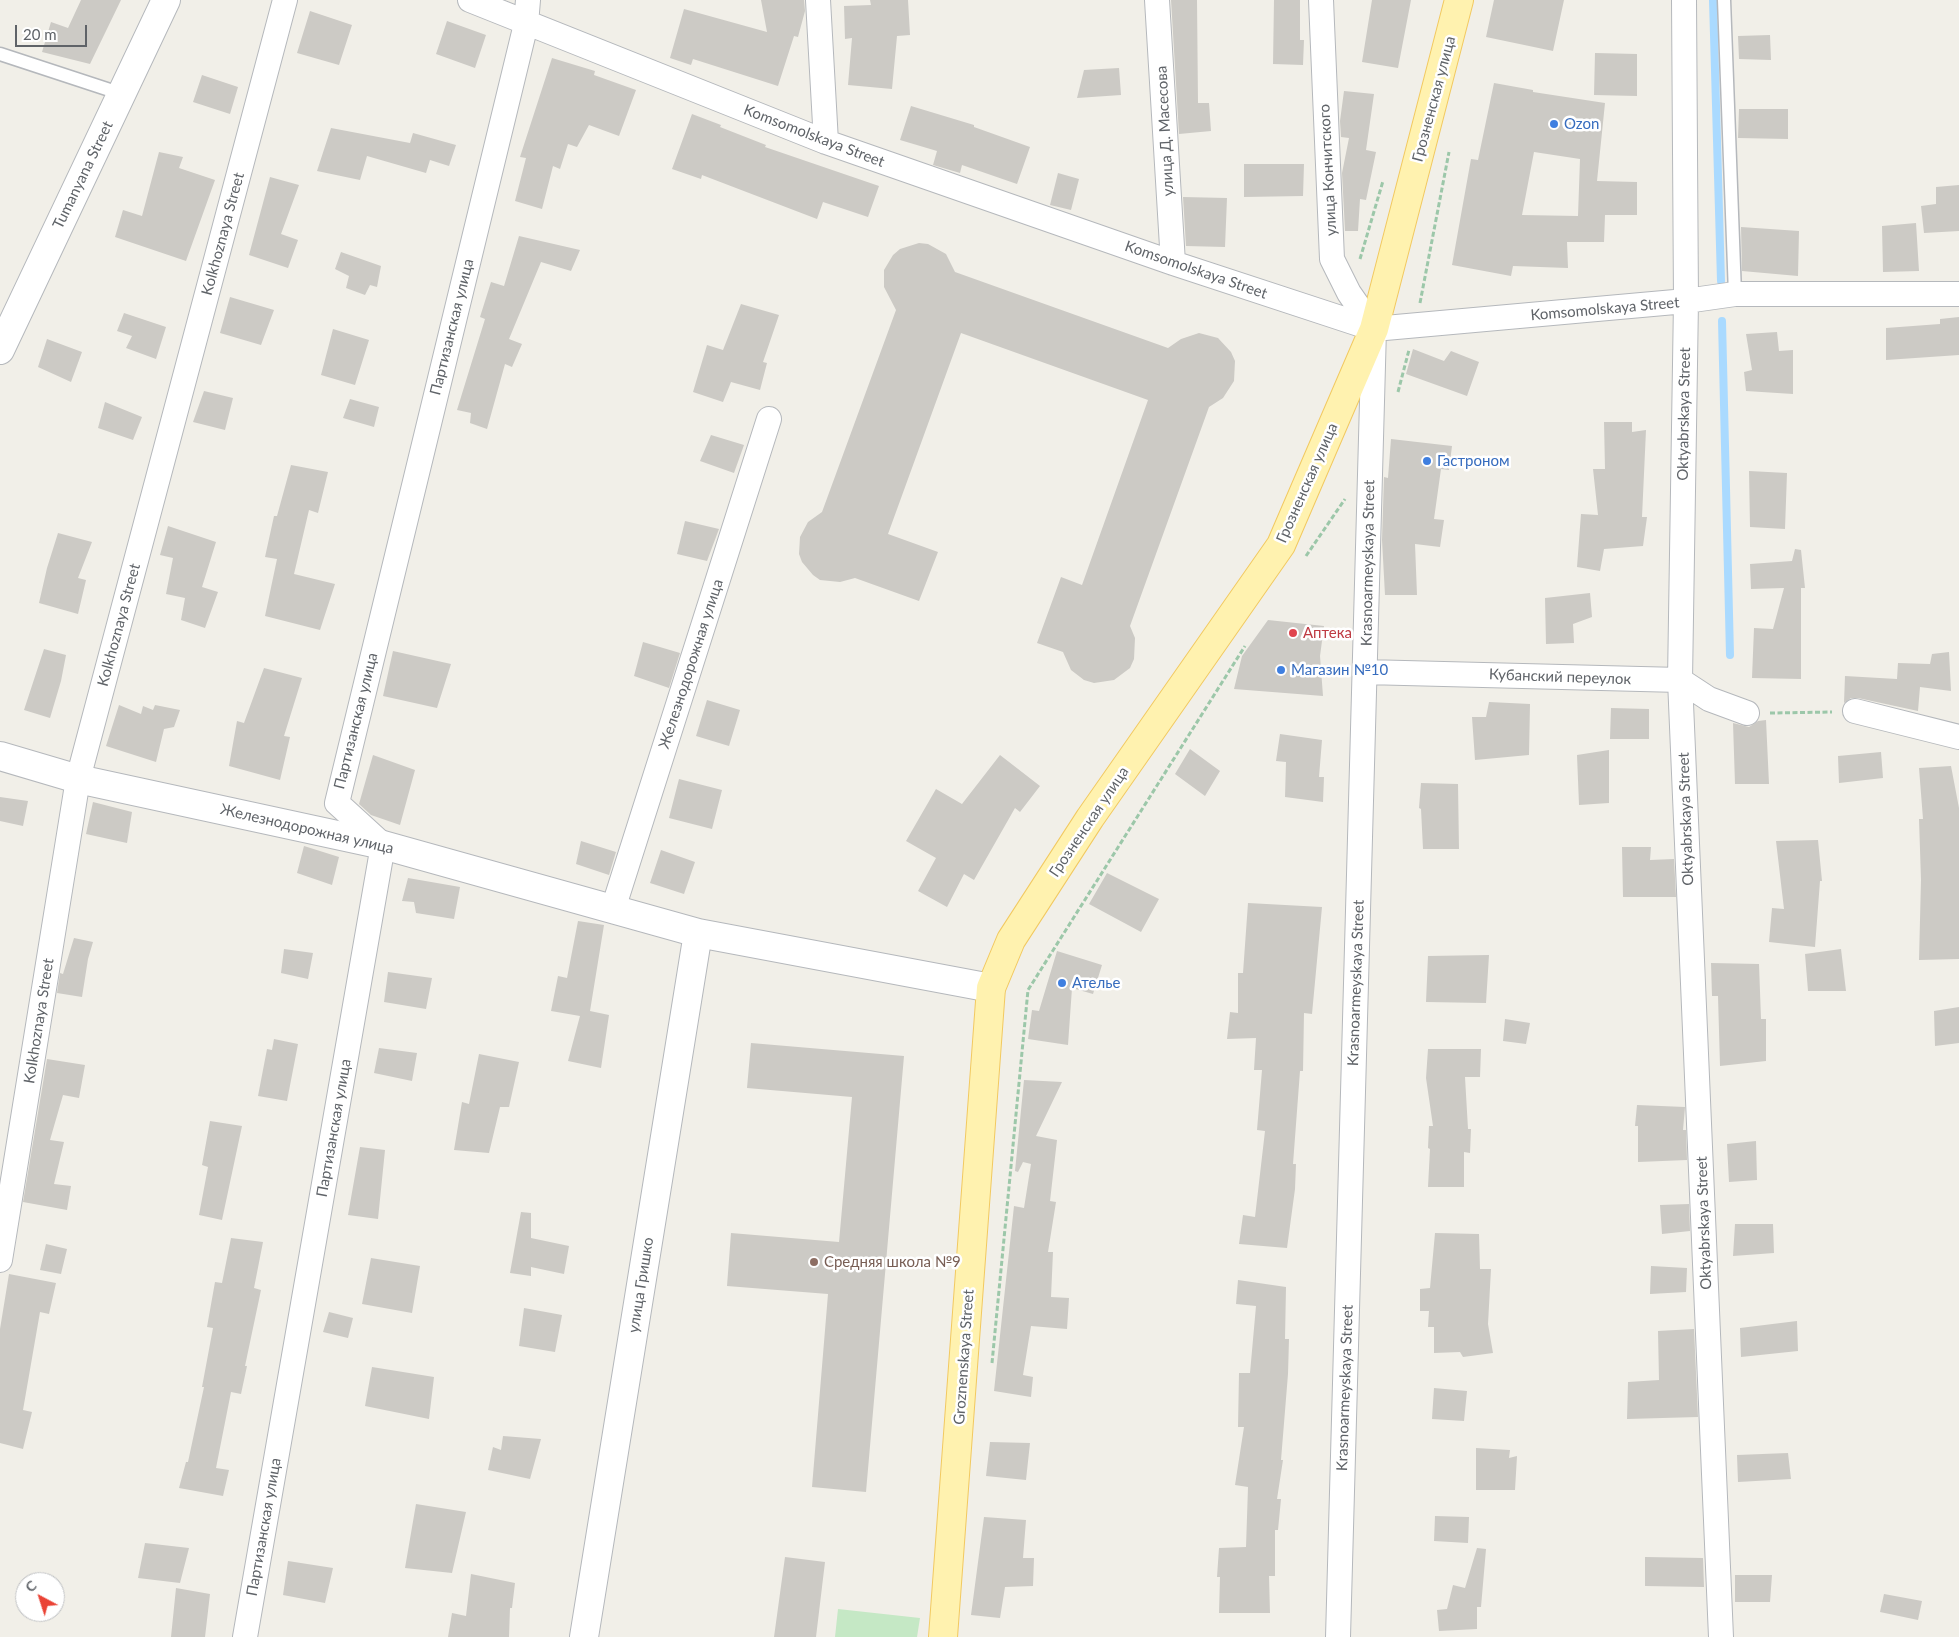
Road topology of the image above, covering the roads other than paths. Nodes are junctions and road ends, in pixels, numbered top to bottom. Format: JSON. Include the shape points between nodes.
{"nodes":[{"id":1,"x":166,"y":0,"type":"edge"},
{"id":2,"x":285,"y":0,"type":"edge"},
{"id":3,"x":470,"y":0,"type":"edge"},
{"id":4,"x":528,"y":0,"type":"edge"},
{"id":5,"x":818,"y":0,"type":"edge"},
{"id":6,"x":1157,"y":0,"type":"edge"},
{"id":7,"x":1321,"y":0,"type":"edge"},
{"id":8,"x":1460,"y":0,"type":"edge"},
{"id":9,"x":1684,"y":0,"type":"edge"},
{"id":10,"x":1724,"y":0,"type":"edge"},
{"id":11,"x":526,"y":24,"type":"junction"},
{"id":12,"x":0,"y":54,"type":"edge"},
{"id":13,"x":122,"y":94,"type":"junction"},
{"id":14,"x":826,"y":142,"type":"junction"},
{"id":15,"x":1173,"y":263,"type":"junction"},
{"id":16,"x":1735,"y":294,"type":"junction"},
{"id":17,"x":1959,"y":294,"type":"edge"},
{"id":18,"x":1686,"y":301,"type":"junction"},
{"id":19,"x":1374,"y":330,"type":"junction"},
{"id":20,"x":0,"y":350,"type":"edge"},
{"id":21,"x":769,"y":419,"type":"dead end"},
{"id":22,"x":1365,"y":672,"type":"junction"},
{"id":23,"x":1680,"y":680,"type":"junction"},
{"id":24,"x":1855,"y":711,"type":"road end"},
{"id":25,"x":1747,"y":713,"type":"road end"},
{"id":26,"x":1959,"y":737,"type":"edge"},
{"id":27,"x":0,"y":756,"type":"edge"},
{"id":28,"x":78,"y":779,"type":"junction"},
{"id":29,"x":383,"y":844,"type":"junction"},
{"id":30,"x":613,"y":909,"type":"junction"},
{"id":31,"x":698,"y":933,"type":"junction"},
{"id":32,"x":991,"y":988,"type":"junction"},
{"id":33,"x":0,"y":1260,"type":"edge"},
{"id":34,"x":245,"y":1637,"type":"edge"},
{"id":35,"x":584,"y":1637,"type":"edge"},
{"id":36,"x":943,"y":1637,"type":"edge"},
{"id":37,"x":1338,"y":1637,"type":"edge"},
{"id":38,"x":1721,"y":1637,"type":"edge"}],
"edges":[{"from":1,"to":13,"type":"street","name":"Tumanyana Street"},
{"from":2,"to":28,"type":"street","name":"Kolkhoznaya Street"},
{"from":3,"to":11,"type":"street","name":"Komsomolskaya Street"},
{"from":4,"to":11,"type":"street","name":"Партизанская улица"},
{"from":5,"to":14,"type":"street"},
{"from":6,"to":15,"type":"street","name":"улица Д. Масесова"},
{"from":7,"to":19,"type":"street","name":"улица Кончитского","via":[[1332,259],[1349,293]]},
{"from":8,"to":19,"type":"main road","name":"Грозненская улица"},
{"from":9,"to":18,"type":"street","name":"Oktyabrskaya Street"},
{"from":10,"to":16,"type":"lane"},
{"from":11,"to":14,"type":"street","name":"Komsomolskaya Street"},
{"from":11,"to":29,"type":"street","name":"Партизанская улица","via":[[336,803]]},
{"from":12,"to":13,"type":"lane"},
{"from":13,"to":20,"type":"street","name":"Tumanyana Street"},
{"from":14,"to":15,"type":"street","name":"Komsomolskaya Street"},
{"from":15,"to":19,"type":"street","name":"Komsomolskaya Street"},
{"from":16,"to":17,"type":"street","name":"Komsomolskaya Street"},
{"from":16,"to":18,"type":"street","name":"Komsomolskaya Street"},
{"from":18,"to":19,"type":"street","name":"Komsomolskaya Street"},
{"from":18,"to":23,"type":"street","name":"Oktyabrskaya Street"},
{"from":19,"to":22,"type":"street","name":"Krasnoarmeyskaya Street"},
{"from":19,"to":32,"type":"main road","name":"Грозненская улица","via":[[1281,544],[1090,818],[1011,940]]},
{"from":21,"to":30,"type":"street","name":"Железнодорожная улица"},
{"from":22,"to":23,"type":"street","name":"Кубанский переулок"},
{"from":22,"to":37,"type":"street","name":"Krasnoarmeyskaya Street"},
{"from":23,"to":25,"type":"street","via":[[1709,699]]},
{"from":23,"to":38,"type":"street","name":"Oktyabrskaya Street"},
{"from":24,"to":26,"type":"street"},
{"from":27,"to":28,"type":"street","name":"Железнодорожная улица"},
{"from":28,"to":29,"type":"street","name":"Железнодорожная улица"},
{"from":28,"to":33,"type":"street","name":"Kolkhoznaya Street"},
{"from":29,"to":30,"type":"street","name":"Железнодорожная улица"},
{"from":29,"to":34,"type":"street","name":"Партизанская улица"},
{"from":30,"to":31,"type":"street","name":"Железнодорожная улица"},
{"from":31,"to":32,"type":"street","name":"Железнодорожная улица"},
{"from":31,"to":35,"type":"street","name":"улица Гришко"},
{"from":32,"to":36,"type":"main road","name":"Groznenskaya Street"}]}
